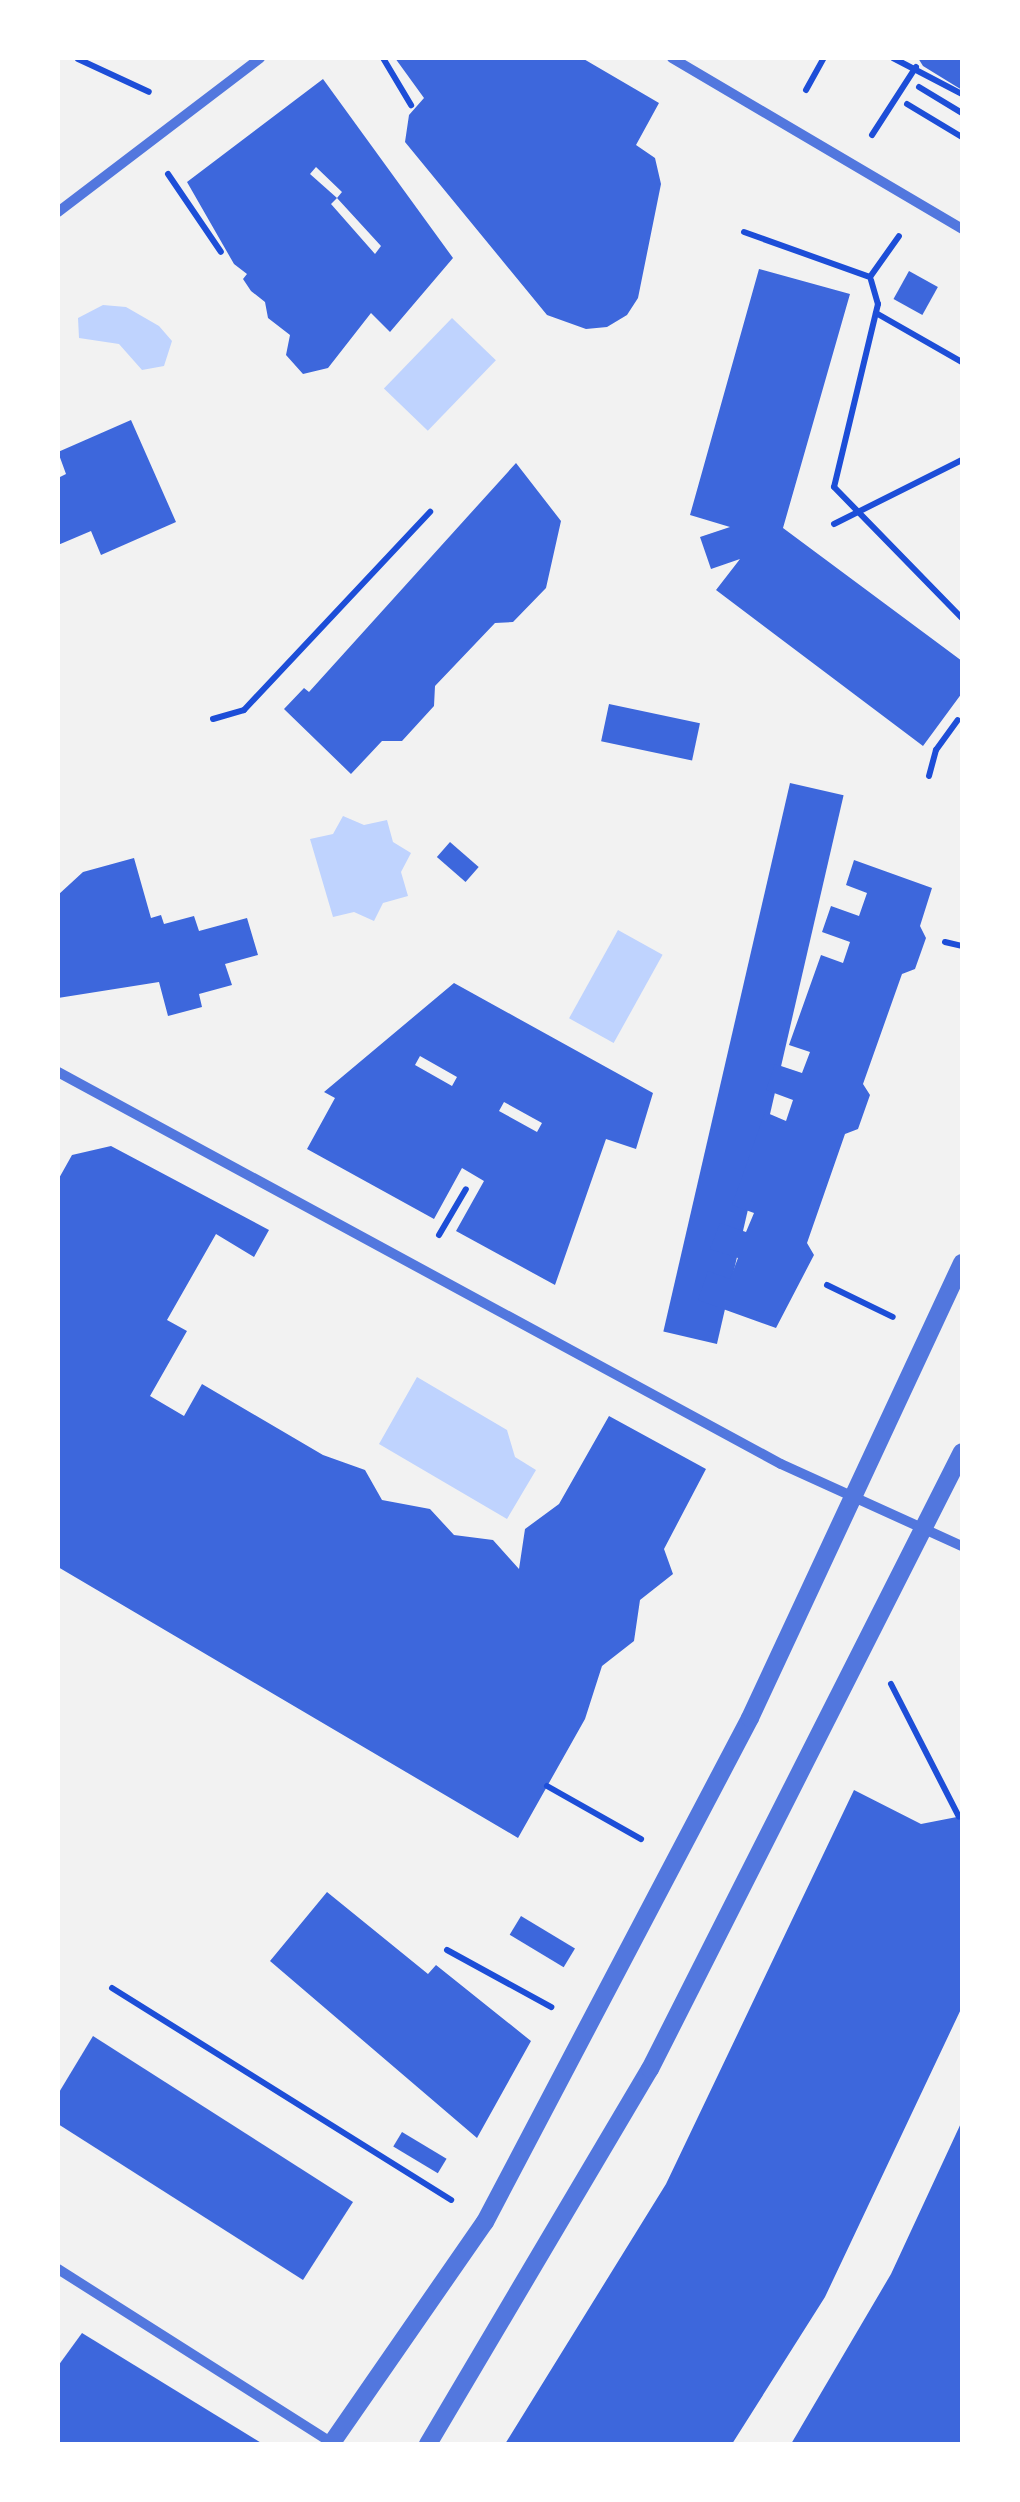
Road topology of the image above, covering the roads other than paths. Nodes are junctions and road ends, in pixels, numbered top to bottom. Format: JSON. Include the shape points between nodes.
{"nodes":[{"id":1,"x":260,"y":58,"type":"edge"},
{"id":2,"x":672,"y":58,"type":"edge"},
{"id":3,"x":58,"y":212,"type":"edge"},
{"id":4,"x":962,"y":229,"type":"edge"},
{"id":5,"x":58,"y":1072,"type":"edge"},
{"id":6,"x":962,"y":1263,"type":"edge"},
{"id":7,"x":962,"y":1452,"type":"edge"},
{"id":8,"x":856,"y":1495,"type":"junction"},
{"id":9,"x":928,"y":1528,"type":"junction"},
{"id":10,"x":962,"y":1546,"type":"edge"},
{"id":11,"x":58,"y":2270,"type":"edge"},
{"id":12,"x":333,"y":2444,"type":"edge"},
{"id":13,"x":428,"y":2444,"type":"edge"}],
"edges":[{"from":1,"to":3,"type":"street"},
{"from":2,"to":4,"type":"street"},
{"from":5,"to":8,"type":"street","via":[[781,1464]]},
{"from":6,"to":8,"type":"street"},
{"from":7,"to":9,"type":"street"},
{"from":8,"to":9,"type":"street"},
{"from":8,"to":12,"type":"street","via":[[677,1859],[485,2222]]},
{"from":9,"to":10,"type":"street"},
{"from":9,"to":13,"type":"street","via":[[650,2070]]},
{"from":11,"to":12,"type":"street"}]}
